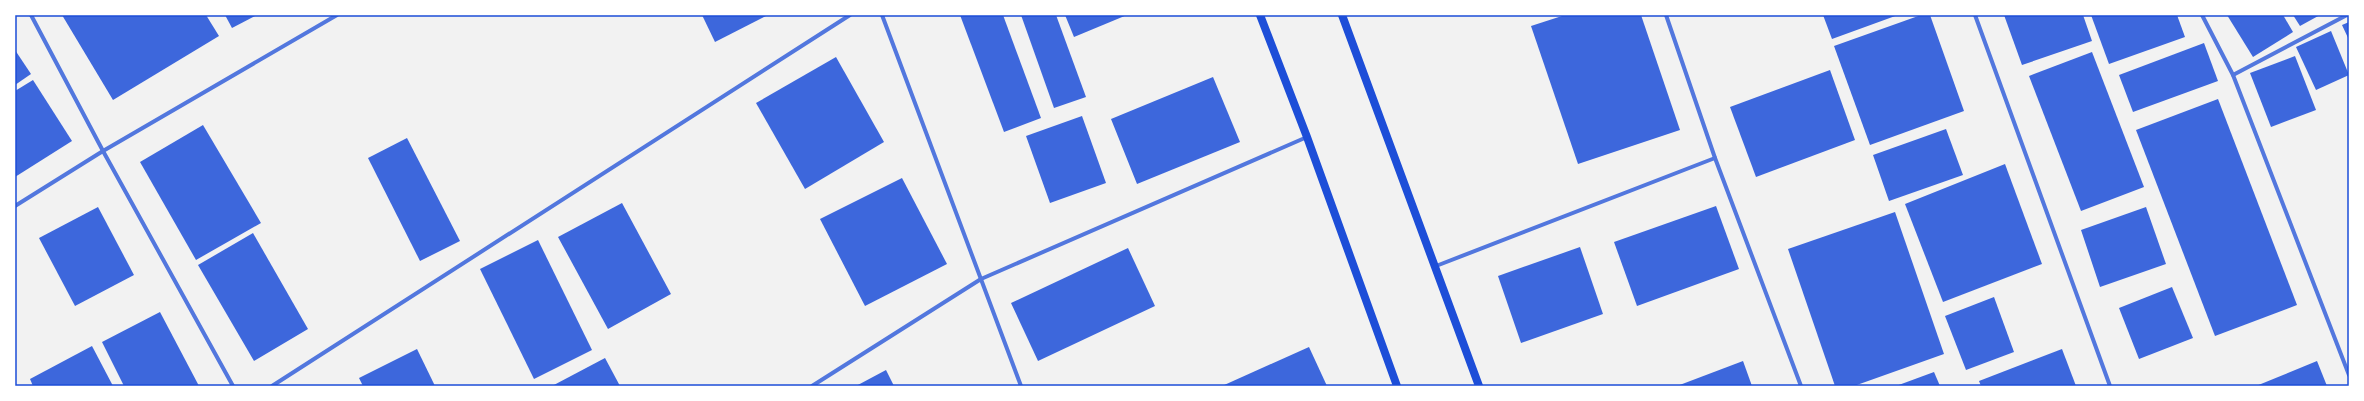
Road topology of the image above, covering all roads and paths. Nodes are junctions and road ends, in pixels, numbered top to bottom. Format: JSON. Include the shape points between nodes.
{"nodes":[{"id":1,"x":31,"y":15,"type":"edge"},
{"id":2,"x":337,"y":15,"type":"edge"},
{"id":3,"x":850,"y":15,"type":"edge"},
{"id":4,"x":882,"y":15,"type":"edge"},
{"id":5,"x":1260,"y":15,"type":"edge"},
{"id":6,"x":1342,"y":15,"type":"edge"},
{"id":7,"x":1666,"y":15,"type":"edge"},
{"id":8,"x":1975,"y":15,"type":"edge"},
{"id":9,"x":2202,"y":15,"type":"edge"},
{"id":10,"x":2348,"y":15,"type":"edge"},
{"id":11,"x":2233,"y":75,"type":"junction"},
{"id":12,"x":1308,"y":137,"type":"junction"},
{"id":13,"x":103,"y":151,"type":"junction"},
{"id":14,"x":1714,"y":158,"type":"junction"},
{"id":15,"x":15,"y":206,"type":"edge"},
{"id":16,"x":1436,"y":266,"type":"junction"},
{"id":17,"x":981,"y":279,"type":"junction"},
{"id":18,"x":2349,"y":375,"type":"edge"},
{"id":19,"x":233,"y":386,"type":"edge"},
{"id":20,"x":272,"y":386,"type":"edge"},
{"id":21,"x":812,"y":386,"type":"edge"},
{"id":22,"x":1021,"y":386,"type":"edge"},
{"id":23,"x":1397,"y":386,"type":"edge"},
{"id":24,"x":1479,"y":386,"type":"edge"},
{"id":25,"x":1801,"y":386,"type":"edge"},
{"id":26,"x":2110,"y":386,"type":"edge"}],
"edges":[{"from":1,"to":13,"type":"street"},
{"from":2,"to":13,"type":"street"},
{"from":3,"to":20,"type":"street"},
{"from":4,"to":17,"type":"street"},
{"from":5,"to":12,"type":"main road"},
{"from":6,"to":16,"type":"main road"},
{"from":7,"to":14,"type":"street"},
{"from":8,"to":26,"type":"street"},
{"from":9,"to":11,"type":"street"},
{"from":10,"to":11,"type":"street"},
{"from":11,"to":18,"type":"street"},
{"from":12,"to":17,"type":"street"},
{"from":12,"to":23,"type":"main road"},
{"from":13,"to":15,"type":"street"},
{"from":13,"to":19,"type":"street"},
{"from":14,"to":16,"type":"street"},
{"from":14,"to":25,"type":"street"},
{"from":16,"to":24,"type":"main road"},
{"from":17,"to":21,"type":"street"},
{"from":17,"to":22,"type":"street"}]}
